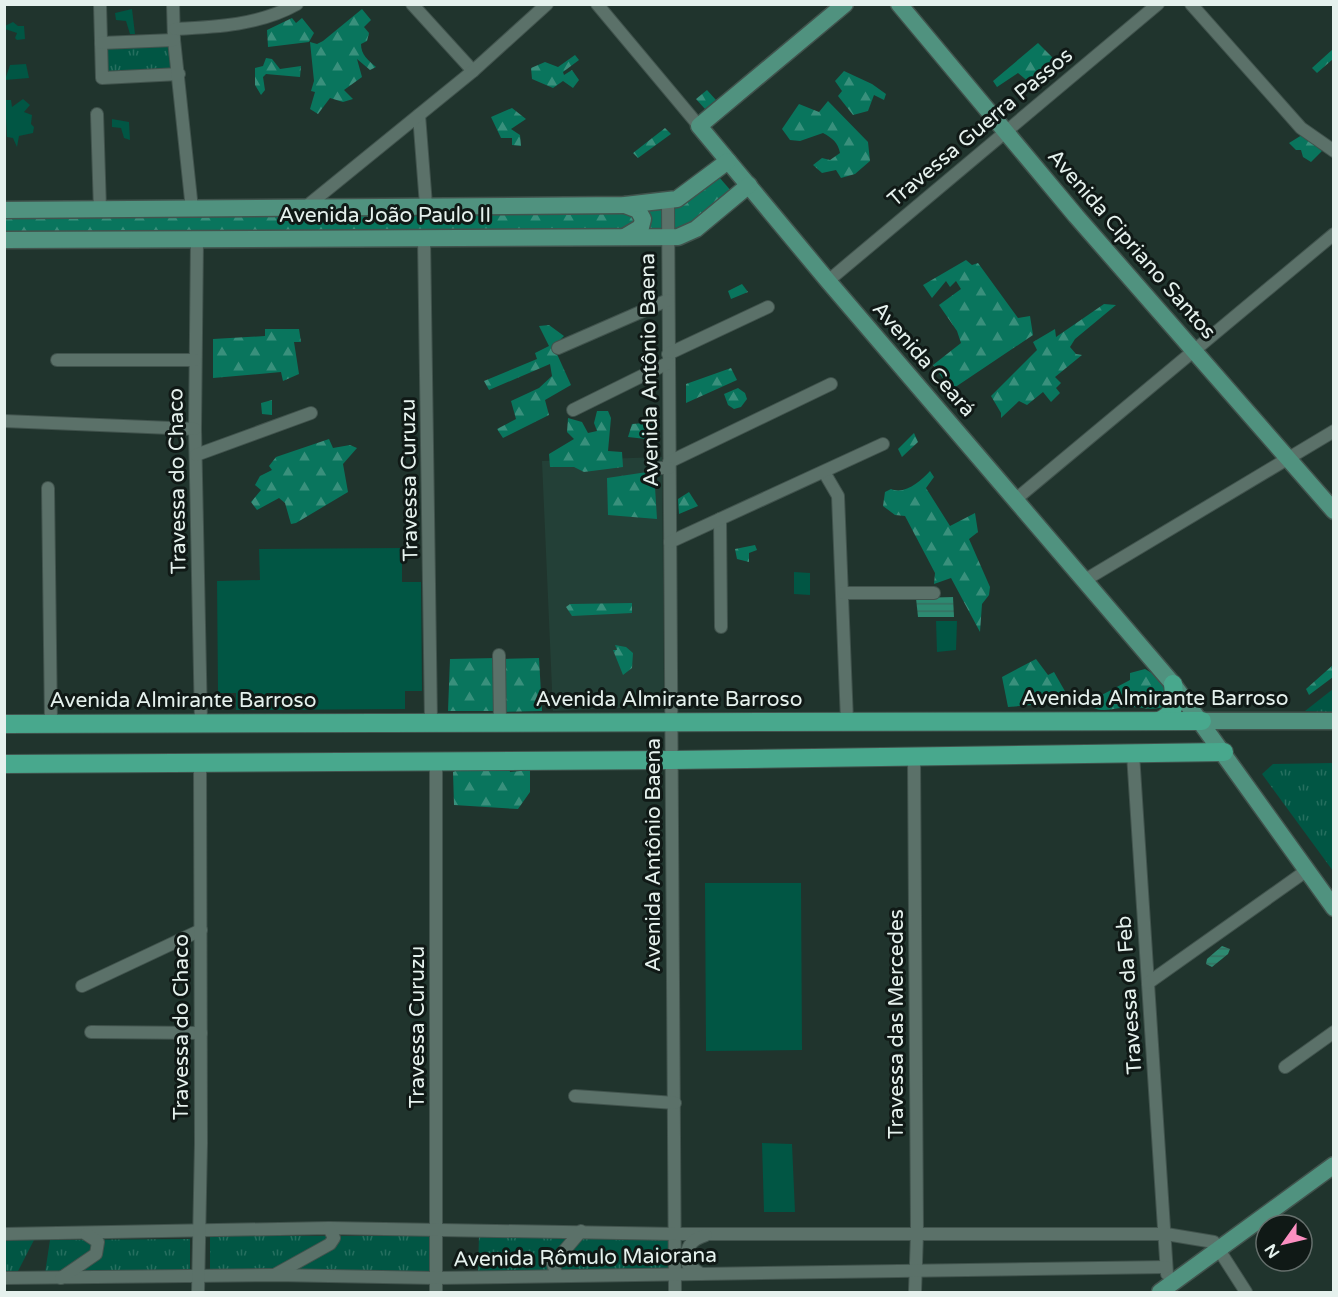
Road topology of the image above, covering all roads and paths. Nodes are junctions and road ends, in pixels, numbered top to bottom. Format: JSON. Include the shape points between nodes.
{"nodes":[{"id":1,"x":100,"y":4,"type":"edge"},
{"id":2,"x":173,"y":4,"type":"edge"},
{"id":3,"x":297,"y":4,"type":"edge"},
{"id":4,"x":412,"y":4,"type":"edge"},
{"id":5,"x":548,"y":4,"type":"edge"},
{"id":6,"x":597,"y":4,"type":"edge"},
{"id":7,"x":845,"y":4,"type":"edge"},
{"id":8,"x":899,"y":4,"type":"edge"},
{"id":9,"x":1158,"y":4,"type":"edge"},
{"id":10,"x":1191,"y":4,"type":"edge"},
{"id":11,"x":175,"y":34,"type":"junction"},
{"id":12,"x":101,"y":43,"type":"junction"},
{"id":13,"x":473,"y":71,"type":"junction"},
{"id":14,"x":179,"y":74,"type":"junction"},
{"id":15,"x":97,"y":114,"type":"dead end"},
{"id":16,"x":419,"y":115,"type":"junction"},
{"id":17,"x":699,"y":126,"type":"junction"},
{"id":18,"x":1006,"y":129,"type":"junction"},
{"id":19,"x":1334,"y":151,"type":"edge"},
{"id":20,"x":728,"y":161,"type":"junction"},
{"id":21,"x":749,"y":185,"type":"junction"},
{"id":22,"x":668,"y":202,"type":"junction"},
{"id":23,"x":426,"y":205,"type":"junction"},
{"id":24,"x":625,"y":205,"type":"junction"},
{"id":25,"x":307,"y":206,"type":"junction"},
{"id":26,"x":192,"y":209,"type":"junction"},
{"id":27,"x":100,"y":210,"type":"junction"},
{"id":28,"x":8,"y":211,"type":"edge"},
{"id":29,"x":1334,"y":234,"type":"edge"},
{"id":30,"x":626,"y":236,"type":"junction"},
{"id":31,"x":424,"y":237,"type":"junction"},
{"id":32,"x":667,"y":237,"type":"junction"},
{"id":33,"x":197,"y":239,"type":"junction"},
{"id":34,"x":4,"y":240,"type":"edge"},
{"id":35,"x":828,"y":281,"type":"junction"},
{"id":36,"x":668,"y":300,"type":"junction"},
{"id":37,"x":768,"y":307,"type":"dead end"},
{"id":38,"x":558,"y":348,"type":"dead end"},
{"id":39,"x":1195,"y":351,"type":"junction"},
{"id":40,"x":668,"y":358,"type":"junction"},
{"id":41,"x":57,"y":360,"type":"dead end"},
{"id":42,"x":195,"y":360,"type":"junction"},
{"id":43,"x":831,"y":384,"type":"dead end"},
{"id":44,"x":573,"y":410,"type":"dead end"},
{"id":45,"x":312,"y":413,"type":"dead end"},
{"id":46,"x":4,"y":422,"type":"edge"},
{"id":47,"x":195,"y":429,"type":"junction"},
{"id":48,"x":1334,"y":431,"type":"edge"},
{"id":49,"x":882,"y":444,"type":"dead end"},
{"id":50,"x":196,"y":455,"type":"junction"},
{"id":51,"x":1286,"y":459,"type":"junction"},
{"id":52,"x":669,"y":465,"type":"junction"},
{"id":53,"x":655,"y":468,"type":"dead end"},
{"id":54,"x":824,"y":472,"type":"junction"},
{"id":55,"x":48,"y":488,"type":"dead end"},
{"id":56,"x":1016,"y":500,"type":"junction"},
{"id":57,"x":1334,"y":511,"type":"edge"},
{"id":58,"x":720,"y":519,"type":"junction"},
{"id":59,"x":670,"y":542,"type":"junction"},
{"id":60,"x":1085,"y":580,"type":"junction"},
{"id":61,"x":843,"y":593,"type":"junction"},
{"id":62,"x":934,"y":593,"type":"dead end"},
{"id":63,"x":721,"y":627,"type":"dead end"},
{"id":64,"x":499,"y":655,"type":"dead end"},
{"id":65,"x":1173,"y":684,"type":"junction"},
{"id":66,"x":847,"y":721,"type":"junction"},
{"id":67,"x":1159,"y":721,"type":"junction"},
{"id":68,"x":1202,"y":721,"type":"junction"},
{"id":69,"x":1334,"y":721,"type":"edge"},
{"id":70,"x":201,"y":722,"type":"junction"},
{"id":71,"x":431,"y":722,"type":"junction"},
{"id":72,"x":672,"y":722,"type":"junction"},
{"id":73,"x":51,"y":723,"type":"junction"},
{"id":74,"x":500,"y":723,"type":"junction"},
{"id":75,"x":4,"y":724,"type":"edge"},
{"id":76,"x":1220,"y":747,"type":"junction"},
{"id":77,"x":1133,"y":754,"type":"junction"},
{"id":78,"x":914,"y":756,"type":"junction"},
{"id":79,"x":672,"y":760,"type":"junction"},
{"id":80,"x":436,"y":761,"type":"junction"},
{"id":81,"x":200,"y":762,"type":"junction"},
{"id":82,"x":4,"y":764,"type":"edge"},
{"id":83,"x":1306,"y":871,"type":"junction"},
{"id":84,"x":1330,"y":901,"type":"edge"},
{"id":85,"x":201,"y":930,"type":"junction"},
{"id":86,"x":1148,"y":983,"type":"junction"},
{"id":87,"x":82,"y":986,"type":"dead end"},
{"id":88,"x":91,"y":1032,"type":"dead end"},
{"id":89,"x":1334,"y":1032,"type":"edge"},
{"id":90,"x":201,"y":1033,"type":"junction"},
{"id":91,"x":1286,"y":1067,"type":"dead end"},
{"id":92,"x":575,"y":1096,"type":"dead end"},
{"id":93,"x":675,"y":1103,"type":"junction"},
{"id":94,"x":1334,"y":1165,"type":"edge"},
{"id":95,"x":329,"y":1228,"type":"junction"},
{"id":96,"x":437,"y":1228,"type":"junction"},
{"id":97,"x":199,"y":1232,"type":"junction"},
{"id":98,"x":581,"y":1232,"type":"junction"},
{"id":99,"x":676,"y":1233,"type":"junction"},
{"id":100,"x":710,"y":1233,"type":"junction"},
{"id":101,"x":917,"y":1233,"type":"junction"},
{"id":102,"x":4,"y":1234,"type":"edge"},
{"id":103,"x":85,"y":1234,"type":"junction"},
{"id":104,"x":1166,"y":1234,"type":"junction"},
{"id":105,"x":1217,"y":1249,"type":"junction"},
{"id":106,"x":1166,"y":1268,"type":"junction"},
{"id":107,"x":916,"y":1269,"type":"junction"},
{"id":108,"x":275,"y":1275,"type":"junction"},
{"id":109,"x":676,"y":1275,"type":"junction"},
{"id":110,"x":703,"y":1275,"type":"junction"},
{"id":111,"x":557,"y":1276,"type":"junction"},
{"id":112,"x":198,"y":1277,"type":"junction"},
{"id":113,"x":4,"y":1278,"type":"edge"},
{"id":114,"x":436,"y":1278,"type":"junction"},
{"id":115,"x":60,"y":1279,"type":"junction"},
{"id":116,"x":1163,"y":1290,"type":"edge"},
{"id":117,"x":198,"y":1293,"type":"edge"},
{"id":118,"x":436,"y":1293,"type":"edge"},
{"id":119,"x":675,"y":1293,"type":"edge"},
{"id":120,"x":915,"y":1293,"type":"edge"},
{"id":121,"x":1246,"y":1293,"type":"edge"}],
"edges":[{"from":1,"to":12,"type":"street"},
{"from":2,"to":11,"type":"street"},
{"from":3,"to":11,"type":"street","via":[[279,15]]},
{"from":4,"to":13,"type":"street"},
{"from":5,"to":13,"type":"street"},
{"from":6,"to":17,"type":"street","name":"Avenida Ceará"},
{"from":7,"to":17,"type":"main road"},
{"from":8,"to":18,"type":"main road","name":"Avenida Cipriano Santos"},
{"from":9,"to":18,"type":"street","name":"Travessa Guerra Passos"},
{"from":10,"to":19,"type":"street","via":[[1301,128]]},
{"from":11,"to":12,"type":"street"},
{"from":11,"to":14,"type":"street"},
{"from":12,"to":14,"type":"street","via":[[102,78]]},
{"from":13,"to":16,"type":"street"},
{"from":14,"to":26,"type":"street"},
{"from":15,"to":27,"type":"street"},
{"from":16,"to":23,"type":"street"},
{"from":16,"to":25,"type":"street"},
{"from":17,"to":20,"type":"main road","name":"Avenida Ceará"},
{"from":18,"to":35,"type":"street","name":"Travessa Guerra Passos"},
{"from":18,"to":39,"type":"main road","name":"Avenida Cipriano Santos","via":[[1076,216]]},
{"from":20,"to":21,"type":"main road","name":"Avenida Ceará"},
{"from":20,"to":22,"type":"main road","name":"Avenida João Paulo II","via":[[683,196]]},
{"from":21,"to":32,"type":"main road","name":"Avenida João Paulo II","via":[[689,233]]},
{"from":21,"to":35,"type":"main road","name":"Avenida Ceará"},
{"from":22,"to":24,"type":"main road","name":"Avenida João Paulo II"},
{"from":22,"to":32,"type":"street","name":"Avenida Antônio Baena"},
{"from":23,"to":24,"type":"main road","name":"Avenida João Paulo II"},
{"from":23,"to":25,"type":"main road","name":"Avenida João Paulo II"},
{"from":24,"to":30,"type":"main road","via":[[638,210],[643,219],[641,227]]},
{"from":25,"to":26,"type":"main road","name":"Avenida João Paulo II"},
{"from":26,"to":27,"type":"main road","name":"Avenida João Paulo II"},
{"from":27,"to":28,"type":"main road","name":"Avenida João Paulo II"},
{"from":29,"to":39,"type":"street"},
{"from":30,"to":31,"type":"main road","name":"Avenida João Paulo II"},
{"from":30,"to":32,"type":"main road","name":"Avenida João Paulo II"},
{"from":31,"to":33,"type":"main road","name":"Avenida João Paulo II"},
{"from":31,"to":71,"type":"street","name":"Travessa Curuzu"},
{"from":32,"to":36,"type":"street","name":"Avenida Antônio Baena"},
{"from":33,"to":34,"type":"main road","name":"Avenida João Paulo II"},
{"from":33,"to":42,"type":"street","name":"Travessa do Chaco"},
{"from":35,"to":56,"type":"main road","name":"Avenida Ceará"},
{"from":36,"to":38,"type":"street"},
{"from":36,"to":40,"type":"street","name":"Avenida Antônio Baena"},
{"from":37,"to":40,"type":"street"},
{"from":39,"to":51,"type":"main road","name":"Avenida Cipriano Santos"},
{"from":39,"to":56,"type":"street"},
{"from":40,"to":44,"type":"street"},
{"from":40,"to":52,"type":"street","name":"Avenida Antônio Baena"},
{"from":41,"to":42,"type":"street"},
{"from":42,"to":47,"type":"street","name":"Travessa do Chaco"},
{"from":43,"to":52,"type":"street"},
{"from":45,"to":50,"type":"street"},
{"from":46,"to":47,"type":"street"},
{"from":47,"to":50,"type":"street","name":"Travessa do Chaco"},
{"from":48,"to":51,"type":"street"},
{"from":49,"to":54,"type":"street"},
{"from":50,"to":70,"type":"street","name":"Travessa do Chaco"},
{"from":51,"to":57,"type":"main road","name":"Avenida Cipriano Santos"},
{"from":51,"to":60,"type":"street"},
{"from":52,"to":53,"type":"street"},
{"from":52,"to":59,"type":"street","name":"Avenida Antônio Baena"},
{"from":54,"to":58,"type":"street"},
{"from":54,"to":61,"type":"street","via":[[838,496]]},
{"from":55,"to":73,"type":"street"},
{"from":56,"to":60,"type":"main road","name":"Avenida Ceará"},
{"from":58,"to":59,"type":"street"},
{"from":58,"to":63,"type":"street"},
{"from":59,"to":72,"type":"street","name":"Avenida Antônio Baena"},
{"from":60,"to":65,"type":"main road","name":"Avenida Ceará"},
{"from":61,"to":62,"type":"street"},
{"from":61,"to":66,"type":"street"},
{"from":64,"to":74,"type":"street"},
{"from":65,"to":67,"type":"highway","via":[[1175,706],[1172,713]]},
{"from":65,"to":68,"type":"main road","name":"Avenida Ceará"},
{"from":66,"to":67,"type":"highway","name":"Avenida Almirante Barroso"},
{"from":66,"to":72,"type":"highway","name":"Avenida Almirante Barroso"},
{"from":67,"to":68,"type":"highway","name":"Avenida Almirante Barroso"},
{"from":68,"to":69,"type":"main road","name":"Avenida Almirante Barroso"},
{"from":68,"to":76,"type":"main road","name":"Avenida Ceará"},
{"from":70,"to":71,"type":"highway","name":"Avenida Almirante Barroso"},
{"from":70,"to":73,"type":"highway","name":"Avenida Almirante Barroso"},
{"from":71,"to":74,"type":"highway","name":"Avenida Almirante Barroso"},
{"from":72,"to":74,"type":"highway","name":"Avenida Almirante Barroso"},
{"from":72,"to":79,"type":"street","name":"Avenida Antônio Baena"},
{"from":73,"to":75,"type":"highway","name":"Avenida Almirante Barroso"},
{"from":76,"to":77,"type":"highway"},
{"from":76,"to":83,"type":"main road","name":"Avenida Ceará"},
{"from":77,"to":78,"type":"highway"},
{"from":77,"to":86,"type":"street","name":"Travessa da Feb"},
{"from":78,"to":79,"type":"highway"},
{"from":78,"to":101,"type":"street","name":"Travessa das Mercedes"},
{"from":79,"to":80,"type":"highway"},
{"from":79,"to":93,"type":"street","name":"Avenida Antônio Baena"},
{"from":80,"to":81,"type":"highway"},
{"from":80,"to":96,"type":"street","name":"Travessa Curuzu"},
{"from":81,"to":82,"type":"highway"},
{"from":81,"to":85,"type":"street","name":"Travessa do Chaco"},
{"from":83,"to":84,"type":"main road","name":"Avenida Ceará"},
{"from":83,"to":86,"type":"street"},
{"from":85,"to":87,"type":"street"},
{"from":85,"to":90,"type":"street","name":"Travessa do Chaco"},
{"from":86,"to":104,"type":"street","name":"Travessa da Feb"},
{"from":88,"to":90,"type":"street"},
{"from":89,"to":91,"type":"street"},
{"from":90,"to":97,"type":"street","name":"Travessa do Chaco"},
{"from":92,"to":93,"type":"street"},
{"from":93,"to":99,"type":"street","name":"Avenida Antônio Baena"},
{"from":94,"to":105,"type":"main road"},
{"from":95,"to":96,"type":"street","name":"Avenida Rômulo Maiorana"},
{"from":95,"to":97,"type":"street","name":"Avenida Rômulo Maiorana"},
{"from":95,"to":108,"type":"street","via":[[334,1238],[330,1245]]},
{"from":96,"to":98,"type":"street","name":"Avenida Rômulo Maiorana"},
{"from":96,"to":114,"type":"street","name":"Travessa Curuzu"},
{"from":97,"to":103,"type":"street","name":"Avenida Rômulo Maiorana"},
{"from":97,"to":112,"type":"street","name":"Travessa do Chaco"},
{"from":98,"to":99,"type":"street","name":"Avenida Rômulo Maiorana"},
{"from":98,"to":111,"type":"street","via":[[553,1264]]},
{"from":99,"to":100,"type":"street","name":"Avenida Rômulo Maiorana"},
{"from":99,"to":109,"type":"street","name":"Avenida Antônio Baena"},
{"from":100,"to":101,"type":"street","name":"Avenida Rômulo Maiorana"},
{"from":100,"to":110,"type":"street","via":[[690,1243],[687,1249],[688,1265]]},
{"from":101,"to":104,"type":"street","name":"Avenida Rômulo Maiorana"},
{"from":101,"to":107,"type":"street","name":"Travessa das Mercedes"},
{"from":102,"to":103,"type":"street","name":"Avenida Rômulo Maiorana"},
{"from":103,"to":115,"type":"street","via":[[98,1242],[96,1254]]},
{"from":104,"to":105,"type":"street","name":"Avenida Rômulo Maiorana","via":[[1204,1239],[1214,1242]]},
{"from":104,"to":106,"type":"street"},
{"from":105,"to":116,"type":"main road"},
{"from":105,"to":121,"type":"street"},
{"from":106,"to":107,"type":"street","name":"Avenida Rômulo Maiorana"},
{"from":106,"to":116,"type":"street"},
{"from":107,"to":110,"type":"street","name":"Avenida Rômulo Maiorana"},
{"from":107,"to":120,"type":"street","name":"Travessa das Mercedes"},
{"from":108,"to":112,"type":"street","name":"Avenida Rômulo Maiorana"},
{"from":108,"to":114,"type":"street","name":"Avenida Rômulo Maiorana"},
{"from":109,"to":110,"type":"street","name":"Avenida Rômulo Maiorana"},
{"from":109,"to":111,"type":"street","name":"Avenida Rômulo Maiorana"},
{"from":109,"to":119,"type":"street","name":"Avenida Antônio Baena"},
{"from":111,"to":114,"type":"street","name":"Avenida Rômulo Maiorana"},
{"from":112,"to":115,"type":"street","name":"Avenida Rômulo Maiorana"},
{"from":112,"to":117,"type":"street","name":"Travessa do Chaco"},
{"from":113,"to":115,"type":"street","name":"Avenida Rômulo Maiorana"},
{"from":114,"to":118,"type":"street","name":"Travessa Curuzu"}]}
